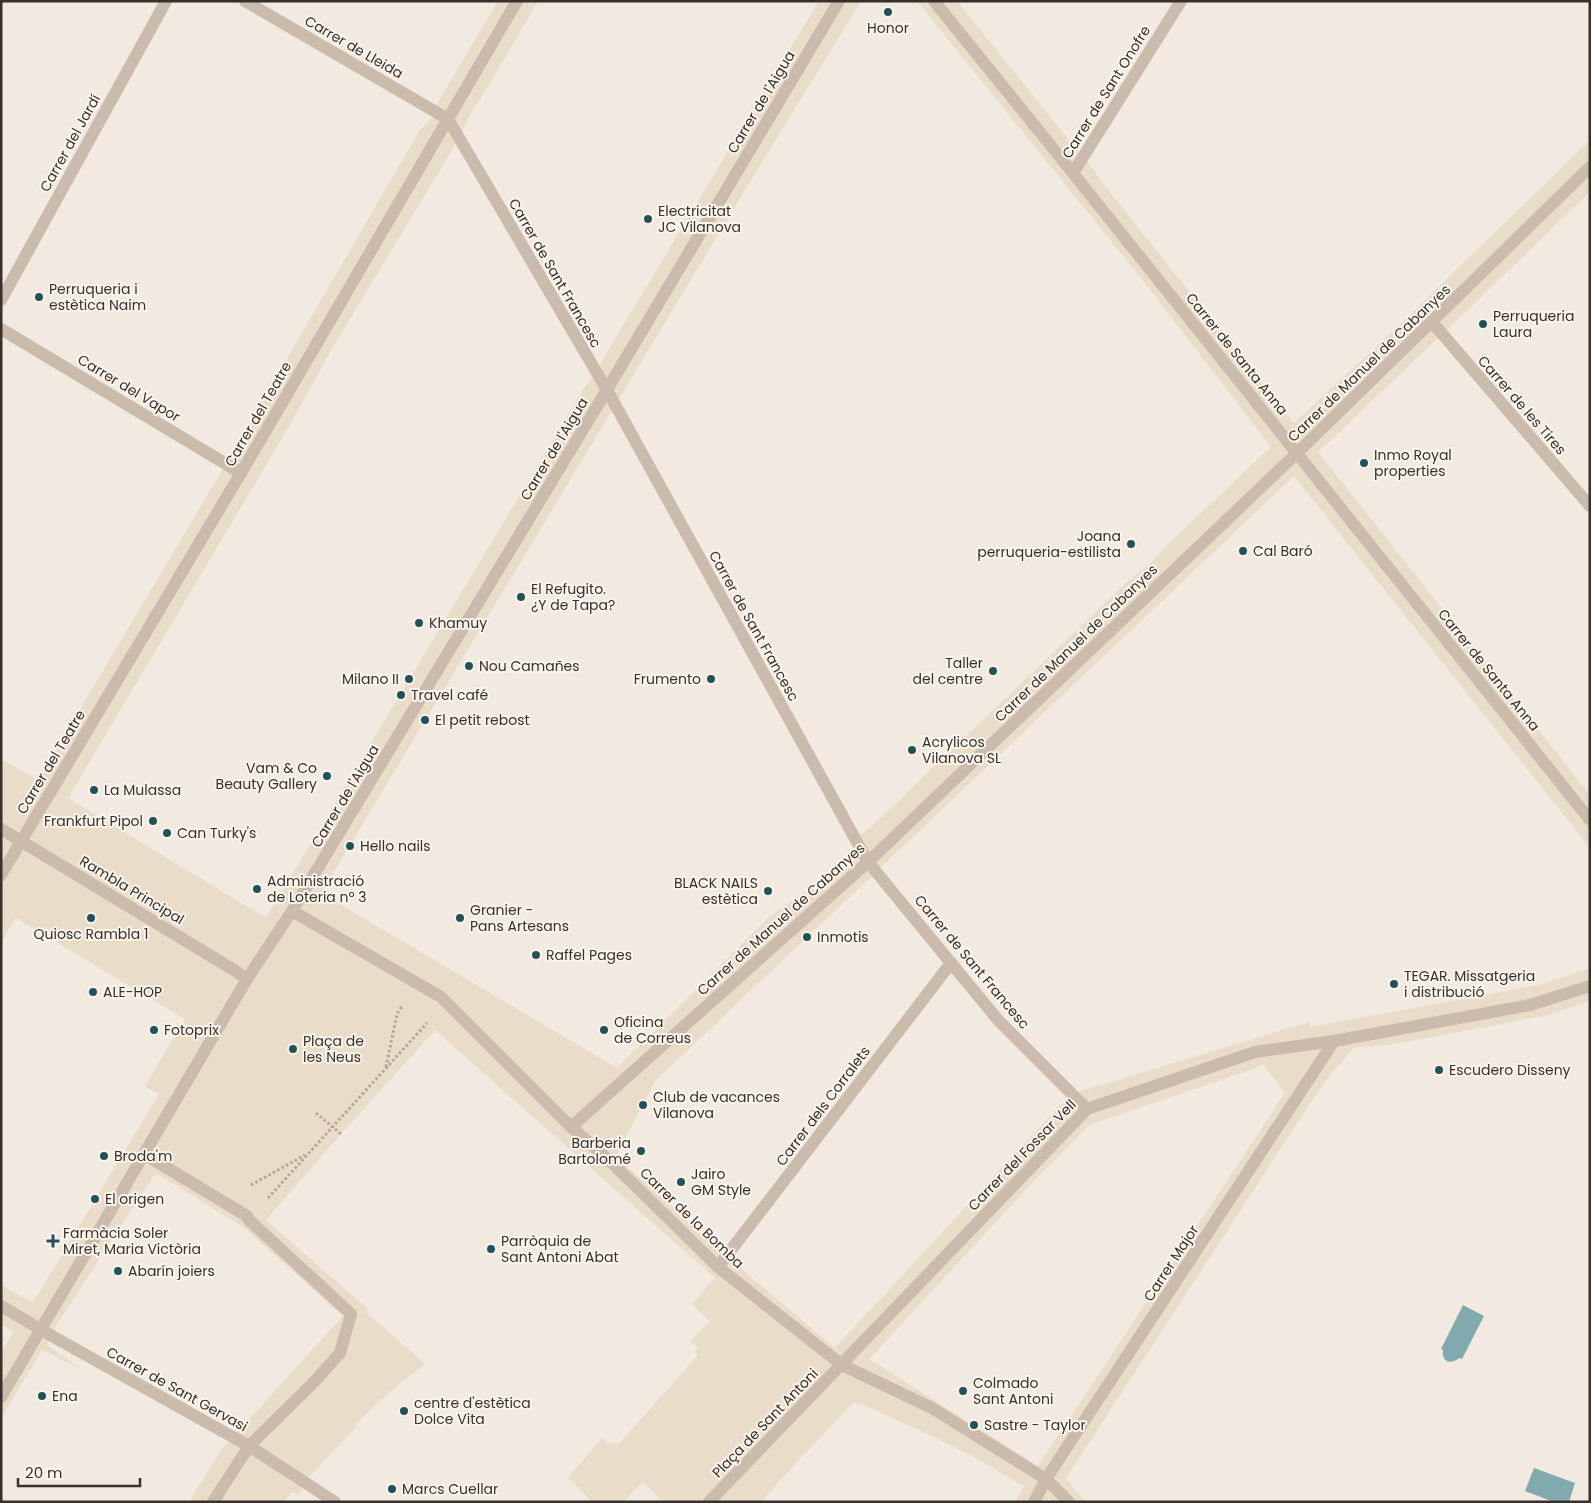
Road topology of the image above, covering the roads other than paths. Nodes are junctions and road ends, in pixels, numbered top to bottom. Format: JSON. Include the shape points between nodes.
{"nodes":[{"id":1,"x":166,"y":1,"type":"edge"},
{"id":2,"x":245,"y":1,"type":"edge"},
{"id":3,"x":517,"y":1,"type":"edge"},
{"id":4,"x":839,"y":1,"type":"edge"},
{"id":5,"x":934,"y":1,"type":"edge"},
{"id":6,"x":1181,"y":1,"type":"edge"},
{"id":7,"x":448,"y":119,"type":"junction"},
{"id":8,"x":1590,"y":167,"type":"edge"},
{"id":9,"x":1073,"y":173,"type":"junction"},
{"id":10,"x":1,"y":300,"type":"edge"},
{"id":11,"x":1432,"y":322,"type":"junction"},
{"id":12,"x":1,"y":329,"type":"edge"},
{"id":13,"x":607,"y":390,"type":"junction"},
{"id":14,"x":1297,"y":453,"type":"junction"},
{"id":15,"x":241,"y":473,"type":"junction"},
{"id":16,"x":1590,"y":506,"type":"edge"},
{"id":17,"x":1590,"y":820,"type":"edge"},
{"id":18,"x":1,"y":829,"type":"edge"},
{"id":19,"x":22,"y":841,"type":"junction"},
{"id":20,"x":868,"y":862,"type":"junction"},
{"id":21,"x":1,"y":875,"type":"edge"},
{"id":22,"x":292,"y":911,"type":"junction"},
{"id":23,"x":951,"y":963,"type":"junction"},
{"id":24,"x":247,"y":979,"type":"junction"},
{"id":25,"x":1590,"y":986,"type":"edge"},
{"id":26,"x":1334,"y":1041,"type":"junction"},
{"id":27,"x":1086,"y":1109,"type":"junction"},
{"id":28,"x":571,"y":1127,"type":"junction"},
{"id":29,"x":144,"y":1154,"type":"junction"},
{"id":30,"x":718,"y":1267,"type":"junction"},
{"id":31,"x":1,"y":1306,"type":"edge"},
{"id":32,"x":42,"y":1330,"type":"junction"},
{"id":33,"x":842,"y":1365,"type":"junction"},
{"id":34,"x":1,"y":1397,"type":"edge"},
{"id":35,"x":249,"y":1446,"type":"junction"},
{"id":36,"x":1046,"y":1479,"type":"junction"},
{"id":37,"x":213,"y":1502,"type":"edge"},
{"id":38,"x":335,"y":1502,"type":"edge"},
{"id":39,"x":710,"y":1502,"type":"edge"},
{"id":40,"x":1034,"y":1502,"type":"edge"},
{"id":41,"x":1069,"y":1502,"type":"edge"}],
"edges":[{"from":1,"to":10,"type":"street","name":"Carrer del Jardí"},
{"from":2,"to":7,"type":"street","name":"Carrer de Lleida"},
{"from":3,"to":7,"type":"street","name":"Carrer del Teatre"},
{"from":4,"to":13,"type":"street","name":"Carrer de l'Aigua"},
{"from":5,"to":9,"type":"street","name":"Carrer de Santa Anna"},
{"from":6,"to":9,"type":"street","name":"Carrer de Sant Onofre"},
{"from":7,"to":13,"type":"street","name":"Carrer de Sant Francesc"},
{"from":7,"to":15,"type":"street","name":"Carrer del Teatre"},
{"from":8,"to":11,"type":"street","name":"Carrer de Manuel de Cabanyes"},
{"from":9,"to":14,"type":"street","name":"Carrer de Santa Anna"},
{"from":11,"to":14,"type":"street","name":"Carrer de Manuel de Cabanyes"},
{"from":11,"to":16,"type":"street","name":"Carrer de les Tires"},
{"from":12,"to":15,"type":"street","name":"Carrer del Vapor"},
{"from":13,"to":20,"type":"street","name":"Carrer de Sant Francesc"},
{"from":13,"to":22,"type":"street","name":"Carrer de l'Aigua"},
{"from":14,"to":17,"type":"street","name":"Carrer de Santa Anna"},
{"from":14,"to":20,"type":"street","name":"Carrer de Manuel de Cabanyes"},
{"from":15,"to":19,"type":"street","name":"Carrer del Teatre"},
{"from":18,"to":19,"type":"street","name":"Rambla Principal"},
{"from":19,"to":21,"type":"street","name":"Carrer del Teatre"},
{"from":19,"to":24,"type":"street","name":"Rambla Principal"},
{"from":20,"to":23,"type":"street","name":"Carrer de Sant Francesc"},
{"from":20,"to":28,"type":"street","name":"Carrer de Manuel de Cabanyes"},
{"from":22,"to":24,"type":"street"},
{"from":22,"to":28,"type":"street","via":[[441,998]]},
{"from":23,"to":27,"type":"street","name":"Carrer de Sant Francesc","via":[[998,1020]]},
{"from":23,"to":30,"type":"street","name":"Carrer dels Corralets"},
{"from":24,"to":29,"type":"street"},
{"from":25,"to":26,"type":"street","name":"Carrer del Fossar Vell","via":[[1530,1005]]},
{"from":26,"to":27,"type":"street","name":"Carrer del Fossar Vell","via":[[1255,1052]]},
{"from":26,"to":36,"type":"street","name":"Carrer Major"},
{"from":27,"to":33,"type":"street","name":"Carrer del Fossar Vell"},
{"from":28,"to":30,"type":"street","name":"Carrer de la Bomba"},
{"from":29,"to":32,"type":"street"},
{"from":29,"to":35,"type":"street","via":[[247,1216],[350,1314],[340,1353]]},
{"from":30,"to":33,"type":"street","name":"Carrer de la Bomba"},
{"from":31,"to":32,"type":"street","name":"Carrer de Sant Gervasi"},
{"from":32,"to":34,"type":"street"},
{"from":32,"to":35,"type":"street","name":"Carrer de Sant Gervasi"},
{"from":33,"to":36,"type":"street","name":"Carrer de la Bomba","via":[[932,1408]]},
{"from":33,"to":39,"type":"street","name":"Plaça de Sant Antoni"},
{"from":35,"to":37,"type":"street"},
{"from":35,"to":38,"type":"street","name":"Carrer de Sant Gervasi"},
{"from":36,"to":40,"type":"street","name":"Carrer Major"},
{"from":36,"to":41,"type":"street","name":"Carrer de la Bomba"}]}
